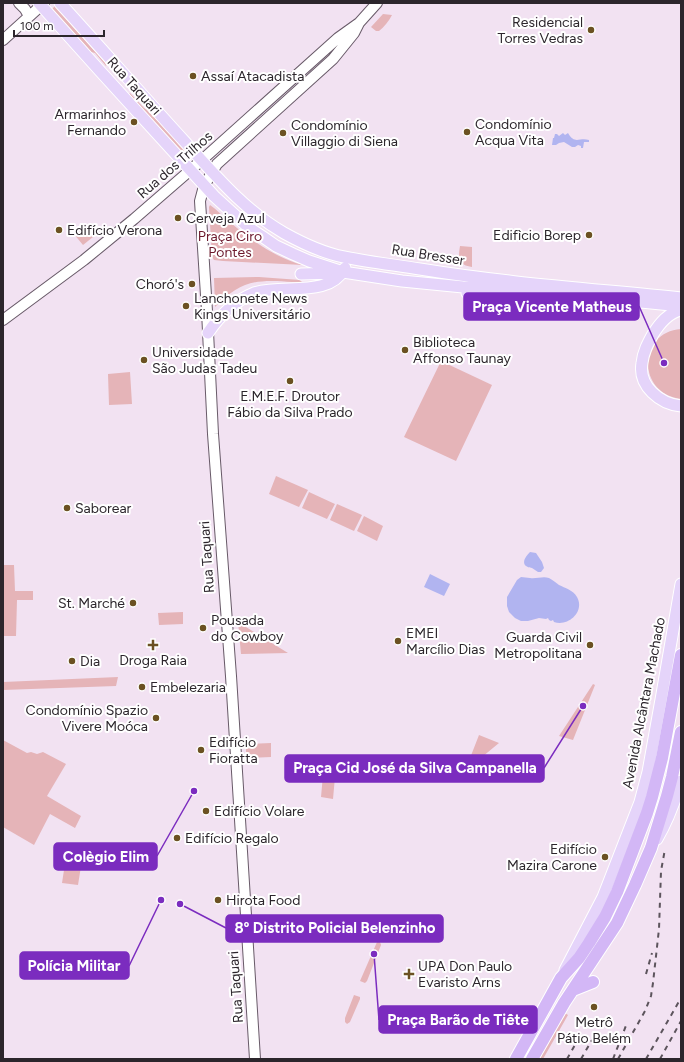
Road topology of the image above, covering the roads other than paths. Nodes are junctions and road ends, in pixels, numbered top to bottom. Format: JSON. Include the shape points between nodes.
{"nodes":[{"id":1,"x":19,"y":3,"type":"edge"},
{"id":2,"x":60,"y":3,"type":"edge"},
{"id":3,"x":377,"y":3,"type":"edge"},
{"id":4,"x":42,"y":4,"type":"edge"},
{"id":5,"x":29,"y":16,"type":"junction"},
{"id":6,"x":359,"y":23,"type":"junction"},
{"id":7,"x":3,"y":40,"type":"edge"},
{"id":8,"x":79,"y":47,"type":"junction"},
{"id":9,"x":119,"y":69,"type":"junction"},
{"id":10,"x":111,"y":84,"type":"junction"},
{"id":11,"x":136,"y":88,"type":"junction"},
{"id":12,"x":202,"y":160,"type":"junction"},
{"id":13,"x":190,"y":170,"type":"junction"},
{"id":14,"x":212,"y":172,"type":"junction"},
{"id":15,"x":204,"y":186,"type":"junction"},
{"id":16,"x":394,"y":265,"type":"junction"},
{"id":17,"x":343,"y":272,"type":"junction"},
{"id":18,"x":301,"y":274,"type":"dead end"},
{"id":19,"x":420,"y":283,"type":"junction"},
{"id":20,"x":500,"y":284,"type":"junction"},
{"id":21,"x":681,"y":298,"type":"edge"},
{"id":22,"x":519,"y":302,"type":"dead end"},
{"id":23,"x":681,"y":306,"type":"edge"},
{"id":24,"x":681,"y":310,"type":"edge"},
{"id":25,"x":3,"y":320,"type":"edge"},
{"id":26,"x":208,"y":333,"type":"junction"},
{"id":27,"x":681,"y":406,"type":"edge"},
{"id":28,"x":681,"y":584,"type":"edge"},
{"id":29,"x":681,"y":655,"type":"edge"},
{"id":30,"x":681,"y":732,"type":"edge"},
{"id":31,"x":681,"y":780,"type":"edge"},
{"id":32,"x":651,"y":848,"type":"junction"},
{"id":33,"x":561,"y":978,"type":"junction"},
{"id":34,"x":593,"y":982,"type":"dead end"},
{"id":35,"x":573,"y":990,"type":"junction"},
{"id":36,"x":256,"y":1059,"type":"edge"},
{"id":37,"x":516,"y":1059,"type":"edge"},
{"id":38,"x":532,"y":1059,"type":"edge"}],
"edges":[{"from":1,"to":5,"type":"main road"},
{"from":2,"to":9,"type":"main road","name":"Rua Taquari"},
{"from":3,"to":6,"type":"main road","name":"Rua dos Trilhos"},
{"from":4,"to":5,"type":"main road"},
{"from":4,"to":8,"type":"main road","name":"Rua Taquari"},
{"from":5,"to":7,"type":"main road"},
{"from":6,"to":12,"type":"main road","name":"Rua dos Trilhos","via":[[338,38]]},
{"from":6,"to":14,"type":"main road","name":"Rua dos Trilhos","via":[[333,59],[229,152]]},
{"from":8,"to":9,"type":"main road","via":[[86,49],[103,69]]},
{"from":8,"to":10,"type":"main road","name":"Rua Taquari"},
{"from":9,"to":11,"type":"main road","name":"Rua Taquari"},
{"from":10,"to":11,"type":"main road","via":[[123,82]]},
{"from":10,"to":13,"type":"main road","name":"Rua Taquari"},
{"from":11,"to":12,"type":"main road","name":"Rua Taquari"},
{"from":12,"to":13,"type":"main road","name":"Rua dos Trilhos"},
{"from":12,"to":14,"type":"main road","name":"Rua Bresser"},
{"from":13,"to":15,"type":"main road","name":"Rua Taquari"},
{"from":13,"to":25,"type":"main road","name":"Rua dos Trilhos","via":[[84,260]]},
{"from":14,"to":15,"type":"main road","name":"Rua dos Trilhos"},
{"from":14,"to":16,"type":"main road","name":"Rua Bresser","via":[[257,214],[298,240],[338,256]]},
{"from":15,"to":17,"type":"main road","via":[[262,238],[309,261]]},
{"from":15,"to":26,"type":"main road","name":"Rua Taquari","via":[[200,201]]},
{"from":16,"to":17,"type":"main road","via":[[382,269],[355,264],[346,267]]},
{"from":16,"to":20,"type":"main road","name":"Rua Bresser"},
{"from":17,"to":18,"type":"main road"},
{"from":17,"to":19,"type":"main road","name":"Rua Bresser"},
{"from":17,"to":26,"type":"main road","via":[[332,282],[320,287],[253,293],[225,311]]},
{"from":19,"to":20,"type":"main road","via":[[463,286]]},
{"from":19,"to":22,"type":"main road"},
{"from":20,"to":21,"type":"main road","name":"Rua Bresser"},
{"from":20,"to":23,"type":"main road","name":"Rua Bresser"},
{"from":24,"to":27,"type":"main road","via":[[670,314],[658,327],[644,352],[641,368],[647,387],[653,394],[672,405]]},
{"from":26,"to":36,"type":"main road","name":"Rua Taquari"},
{"from":28,"to":33,"type":"main road","name":"Avenida Alcântara Machado","via":[[648,772],[640,802],[603,897]]},
{"from":29,"to":33,"type":"highway","name":"Avenida Alcântara Machado","via":[[662,758],[647,813],[611,905],[589,943]]},
{"from":30,"to":32,"type":"highway","via":[[672,777]]},
{"from":31,"to":32,"type":"main road","via":[[670,815]]},
{"from":32,"to":35,"type":"highway","via":[[616,923]]},
{"from":33,"to":37,"type":"highway","name":"Avenida Alcântara Machado"},
{"from":34,"to":35,"type":"highway"},
{"from":35,"to":38,"type":"highway"}]}
